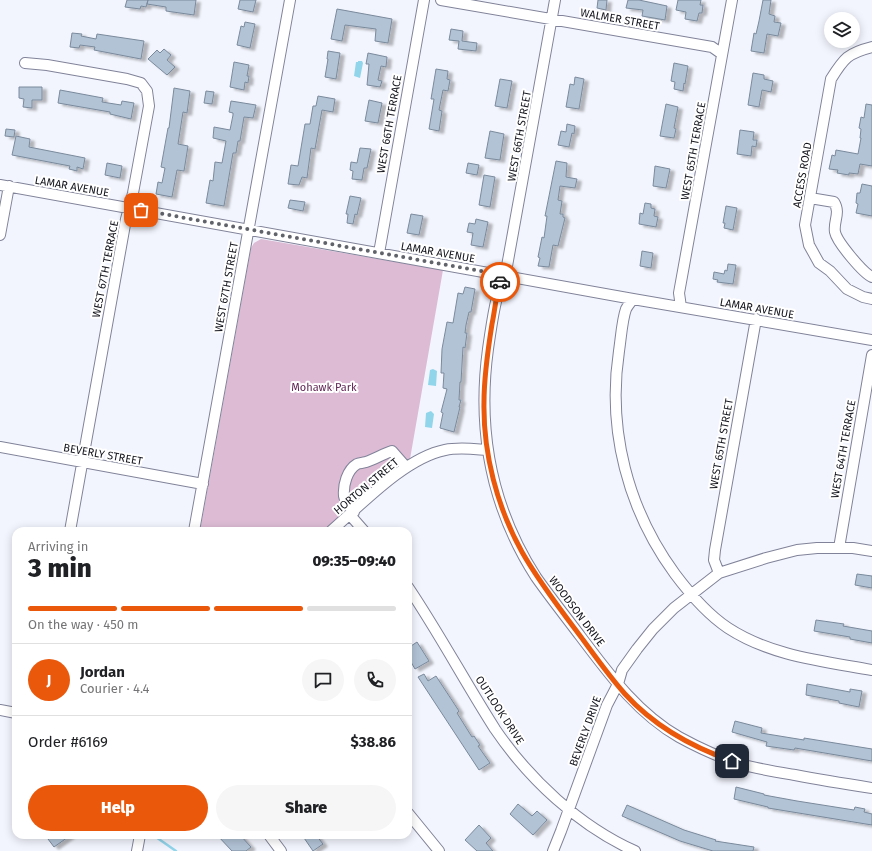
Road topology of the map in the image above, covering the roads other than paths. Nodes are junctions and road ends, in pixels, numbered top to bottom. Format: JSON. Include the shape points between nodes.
{"nodes":[{"id":1,"x":290,"y":0,"type":"edge"},
{"id":2,"x":424,"y":0,"type":"edge"},
{"id":3,"x":441,"y":0,"type":"edge"},
{"id":4,"x":555,"y":0,"type":"edge"},
{"id":5,"x":732,"y":0,"type":"edge"},
{"id":6,"x":552,"y":19,"type":"junction"},
{"id":7,"x":872,"y":47,"type":"edge"},
{"id":8,"x":722,"y":54,"type":"junction"},
{"id":9,"x":24,"y":63,"type":"dead end"},
{"id":10,"x":4,"y":186,"type":"edge"},
{"id":11,"x":810,"y":198,"type":"junction"},
{"id":12,"x":129,"y":208,"type":"junction"},
{"id":13,"x":249,"y":229,"type":"junction"},
{"id":14,"x":0,"y":235,"type":"edge"},
{"id":15,"x":379,"y":253,"type":"junction"},
{"id":16,"x":503,"y":275,"type":"junction"},
{"id":17,"x":872,"y":277,"type":"edge"},
{"id":18,"x":633,"y":299,"type":"junction"},
{"id":19,"x":872,"y":299,"type":"edge"},
{"id":20,"x":681,"y":307,"type":"junction"},
{"id":21,"x":756,"y":319,"type":"junction"},
{"id":22,"x":872,"y":340,"type":"edge"},
{"id":23,"x":872,"y":354,"type":"edge"},
{"id":24,"x":0,"y":447,"type":"edge"},
{"id":25,"x":488,"y":450,"type":"junction"},
{"id":26,"x":82,"y":462,"type":"junction"},
{"id":27,"x":406,"y":467,"type":"junction"},
{"id":28,"x":203,"y":484,"type":"junction"},
{"id":29,"x":352,"y":513,"type":"junction"},
{"id":30,"x":71,"y":527,"type":"edge"},
{"id":31,"x":195,"y":527,"type":"edge"},
{"id":32,"x":336,"y":527,"type":"edge"},
{"id":33,"x":361,"y":527,"type":"edge"},
{"id":34,"x":839,"y":548,"type":"junction"},
{"id":35,"x":872,"y":551,"type":"edge"},
{"id":36,"x":719,"y":573,"type":"junction"},
{"id":37,"x":412,"y":593,"type":"edge"},
{"id":38,"x":691,"y":594,"type":"junction"},
{"id":39,"x":872,"y":670,"type":"edge"},
{"id":40,"x":618,"y":684,"type":"junction"},
{"id":41,"x":0,"y":710,"type":"edge"},
{"id":42,"x":12,"y":712,"type":"edge"},
{"id":43,"x":872,"y":788,"type":"edge"},
{"id":44,"x":569,"y":809,"type":"junction"},
{"id":45,"x":412,"y":818,"type":"edge"},
{"id":46,"x":139,"y":839,"type":"edge"},
{"id":47,"x":272,"y":839,"type":"edge"},
{"id":48,"x":137,"y":851,"type":"edge"},
{"id":49,"x":281,"y":851,"type":"edge"},
{"id":50,"x":439,"y":851,"type":"edge"},
{"id":51,"x":552,"y":851,"type":"edge"},
{"id":52,"x":635,"y":851,"type":"edge"}],
"edges":[{"from":1,"to":13,"type":"street","name":"WEST 67TH STREET"},
{"from":2,"to":15,"type":"street","name":"WEST 66TH TERRACE"},
{"from":3,"to":6,"type":"street","name":"WALMER STREET"},
{"from":4,"to":6,"type":"street","name":"WEST 66TH STREET"},
{"from":5,"to":8,"type":"street","name":"WEST 65TH TERRACE"},
{"from":6,"to":8,"type":"street","name":"WALMER STREET","via":[[712,47]]},
{"from":6,"to":16,"type":"street","name":"WEST 66TH STREET","via":[[507,266]]},
{"from":7,"to":11,"type":"street","name":"ACCESS ROAD","via":[[854,52],[840,64],[831,79]]},
{"from":8,"to":20,"type":"street","name":"WEST 65TH TERRACE","via":[[678,293]]},
{"from":9,"to":12,"type":"street","name":"WEST 67TH TERRACE","via":[[128,79],[141,83],[148,91],[149,106]]},
{"from":10,"to":12,"type":"street","name":"LAMAR AVENUE"},
{"from":10,"to":14,"type":"street"},
{"from":11,"to":17,"type":"street","via":[[834,202],[837,207],[835,232],[841,244],[864,272]]},
{"from":11,"to":19,"type":"street","name":"ACCESS ROAD","via":[[805,225],[809,245],[819,262],[847,289],[863,298]]},
{"from":12,"to":13,"type":"street","name":"LAMAR AVENUE"},
{"from":12,"to":26,"type":"street","name":"WEST 67TH TERRACE"},
{"from":13,"to":15,"type":"street","name":"LAMAR AVENUE"},
{"from":13,"to":28,"type":"street","name":"WEST 67TH STREET"},
{"from":15,"to":16,"type":"street","name":"LAMAR AVENUE"},
{"from":16,"to":18,"type":"street","name":"LAMAR AVENUE"},
{"from":16,"to":25,"type":"street","name":"WOODSON DRIVE","via":[[499,284],[485,372],[484,409]]},
{"from":18,"to":20,"type":"street","name":"LAMAR AVENUE"},
{"from":18,"to":38,"type":"street","via":[[626,310],[617,365],[616,403],[620,446],[629,484],[649,534]]},
{"from":20,"to":21,"type":"street","name":"LAMAR AVENUE"},
{"from":21,"to":22,"type":"street","name":"LAMAR AVENUE"},
{"from":21,"to":36,"type":"street","name":"WEST 65TH STREET","via":[[715,550],[714,560]]},
{"from":23,"to":34,"type":"street","name":"WEST 64TH TERRACE"},
{"from":24,"to":26,"type":"street","name":"BEVERLY STREET"},
{"from":25,"to":27,"type":"street","name":"HORTON STREET","via":[[462,448],[434,452]]},
{"from":25,"to":40,"type":"street","name":"WOODSON DRIVE","via":[[498,494],[521,551],[537,577]]},
{"from":26,"to":28,"type":"street","name":"BEVERLY STREET"},
{"from":26,"to":30,"type":"street","name":"WEST 67TH TERRACE"},
{"from":27,"to":29,"type":"street","name":"HORTON STREET"},
{"from":27,"to":29,"type":"street","via":[[392,451],[357,464],[350,471],[345,483],[344,496]]},
{"from":28,"to":31,"type":"street","name":"WEST 67TH STREET"},
{"from":29,"to":32,"type":"street","name":"HORTON STREET"},
{"from":29,"to":33,"type":"street"},
{"from":34,"to":35,"type":"street","name":"BEVERLY DRIVE"},
{"from":34,"to":36,"type":"street","name":"BEVERLY DRIVE","via":[[797,550]]},
{"from":36,"to":38,"type":"street","name":"BEVERLY DRIVE"},
{"from":37,"to":44,"type":"street","name":"OUTLOOK DRIVE","via":[[495,729],[539,782]]},
{"from":38,"to":39,"type":"street","via":[[717,619],[753,642],[800,657]]},
{"from":38,"to":40,"type":"street","name":"BEVERLY DRIVE","via":[[674,608],[636,649],[622,670]]},
{"from":40,"to":43,"type":"street","name":"WOODSON DRIVE","via":[[653,719],[678,736],[711,753],[773,772]]},
{"from":40,"to":44,"type":"street","name":"BEVERLY DRIVE","via":[[607,705]]},
{"from":41,"to":42,"type":"street"},
{"from":44,"to":51,"type":"street","name":"BEVERLY DRIVE"},
{"from":44,"to":52,"type":"street","name":"OUTLOOK DRIVE","via":[[604,834]]},
{"from":45,"to":50,"type":"street"},
{"from":46,"to":48,"type":"street"},
{"from":47,"to":49,"type":"street"}]}
